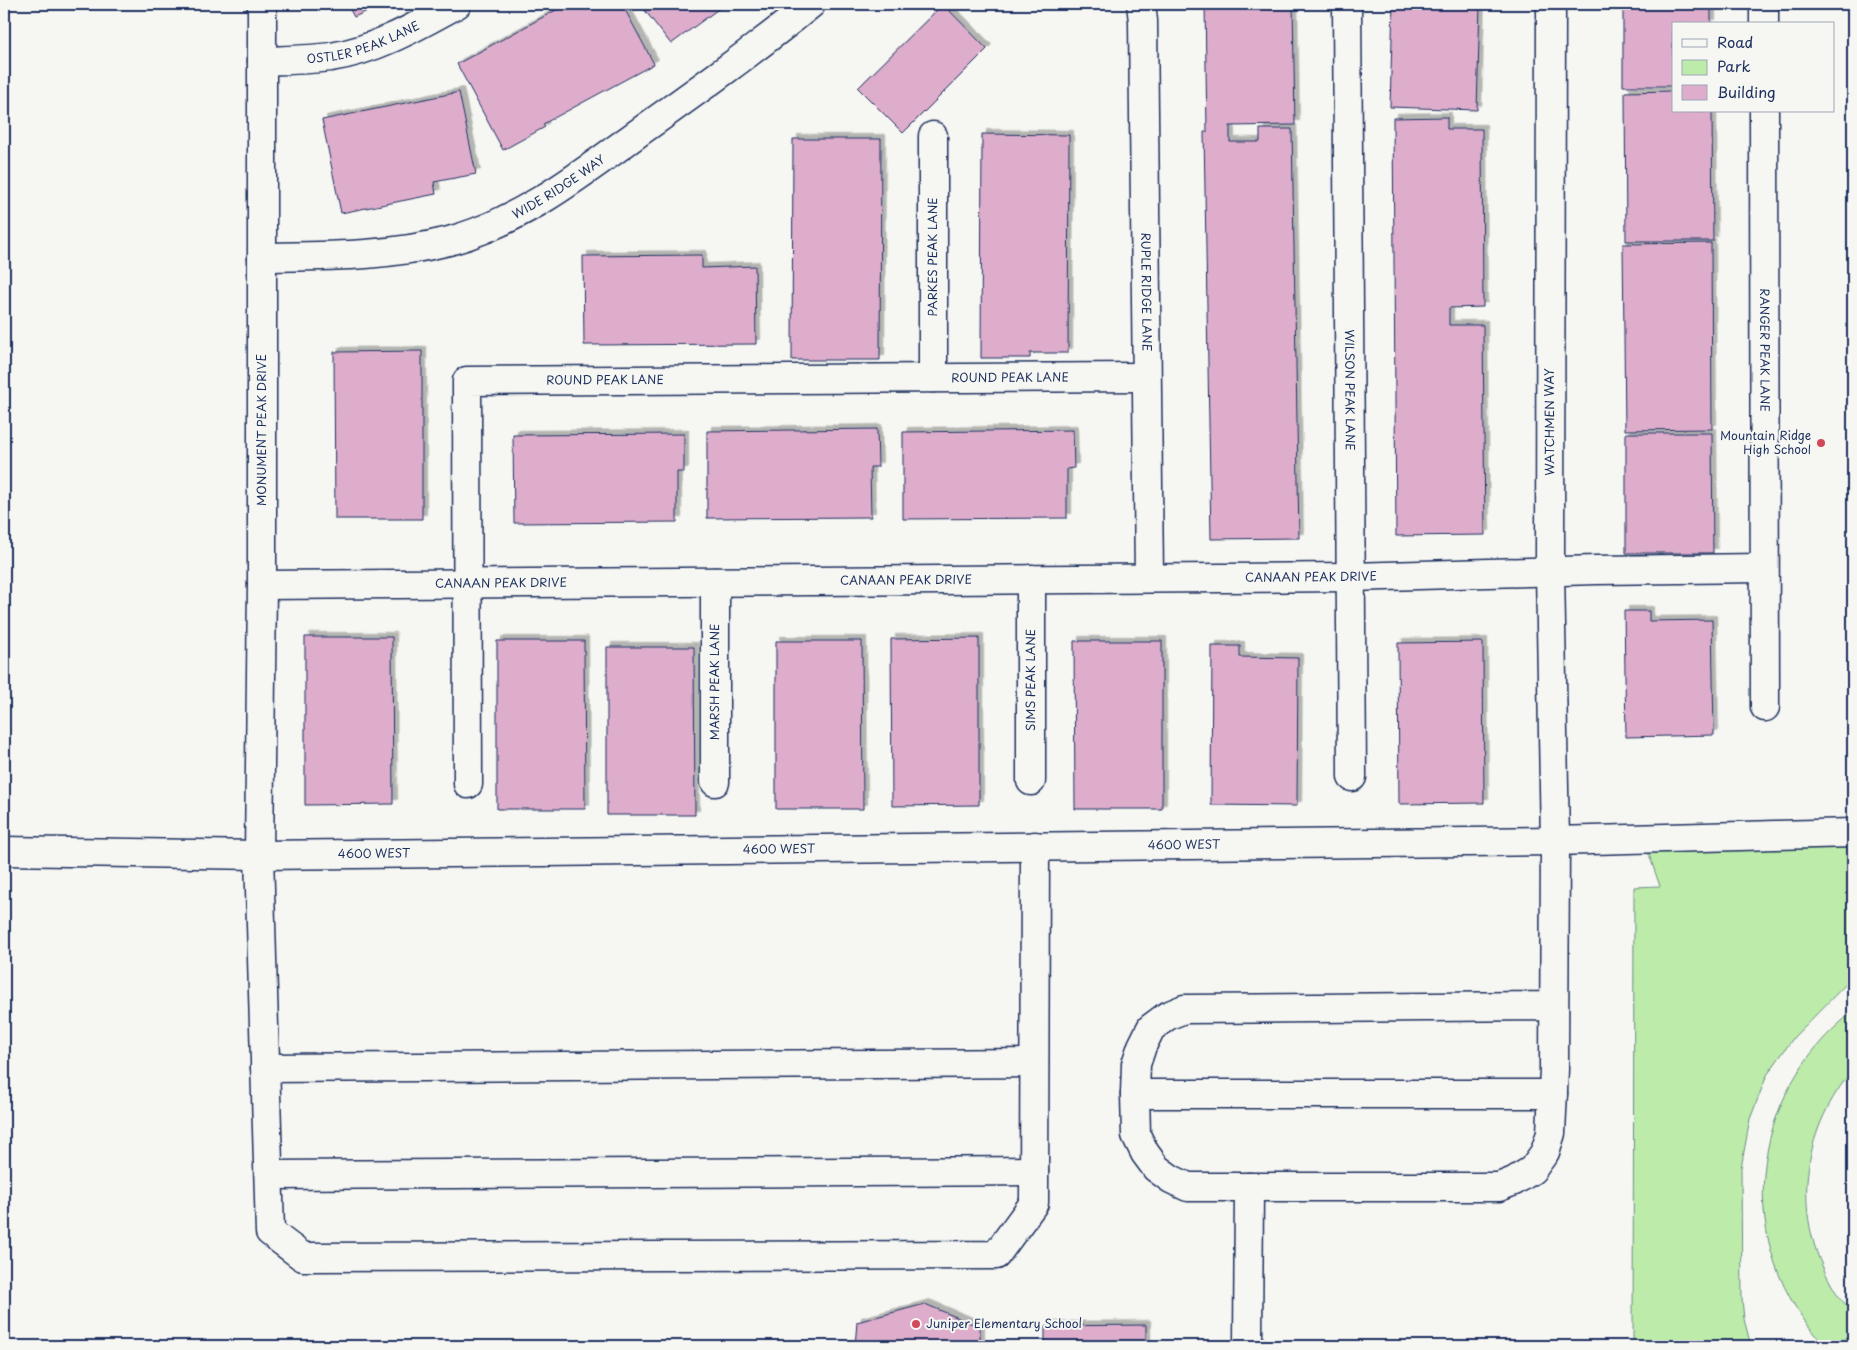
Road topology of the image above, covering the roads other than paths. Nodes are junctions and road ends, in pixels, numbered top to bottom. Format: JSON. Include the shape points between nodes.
{"nodes":[{"id":1,"x":262,"y":4,"type":"edge"},
{"id":2,"x":457,"y":4,"type":"edge"},
{"id":3,"x":811,"y":4,"type":"edge"},
{"id":4,"x":1141,"y":4,"type":"edge"},
{"id":5,"x":1347,"y":4,"type":"edge"},
{"id":6,"x":1551,"y":4,"type":"edge"},
{"id":7,"x":1764,"y":4,"type":"edge"},
{"id":8,"x":1764,"y":22,"type":"edge"},
{"id":9,"x":262,"y":60,"type":"junction"},
{"id":10,"x":1764,"y":112,"type":"edge"},
{"id":11,"x":933,"y":136,"type":"dead end"},
{"id":12,"x":262,"y":257,"type":"junction"},
{"id":13,"x":1146,"y":377,"type":"junction"},
{"id":14,"x":933,"y":378,"type":"junction"},
{"id":15,"x":1764,"y":568,"type":"junction"},
{"id":16,"x":1550,"y":572,"type":"junction"},
{"id":17,"x":1351,"y":577,"type":"junction"},
{"id":18,"x":1149,"y":578,"type":"junction"},
{"id":19,"x":1031,"y":579,"type":"junction"},
{"id":20,"x":715,"y":582,"type":"junction"},
{"id":21,"x":467,"y":584,"type":"junction"},
{"id":22,"x":262,"y":585,"type":"junction"},
{"id":23,"x":1765,"y":707,"type":"dead end"},
{"id":24,"x":1352,"y":777,"type":"dead end"},
{"id":25,"x":1031,"y":781,"type":"dead end"},
{"id":26,"x":715,"y":782,"type":"dead end"},
{"id":27,"x":468,"y":784,"type":"dead end"},
{"id":28,"x":1853,"y":833,"type":"edge"},
{"id":29,"x":1555,"y":841,"type":"junction"},
{"id":30,"x":1035,"y":846,"type":"junction"},
{"id":31,"x":4,"y":851,"type":"edge"},
{"id":32,"x":259,"y":855,"type":"junction"},
{"id":33,"x":1554,"y":1006,"type":"junction"},
{"id":34,"x":1034,"y":1063,"type":"junction"},
{"id":35,"x":265,"y":1068,"type":"junction"},
{"id":36,"x":1135,"y":1094,"type":"junction"},
{"id":37,"x":1553,"y":1094,"type":"junction"},
{"id":38,"x":1034,"y":1171,"type":"junction"},
{"id":39,"x":268,"y":1175,"type":"junction"},
{"id":40,"x":1249,"y":1187,"type":"junction"},
{"id":41,"x":1248,"y":1346,"type":"edge"}],
"edges":[{"from":1,"to":9,"type":"street","name":"MONUMENT PEAK DRIVE"},
{"from":2,"to":9,"type":"street","name":"OSTLER PEAK LANE","via":[[402,34],[354,52],[331,57]]},
{"from":3,"to":12,"type":"street","name":"WIDE RIDGE WAY","via":[[758,47],[566,185],[489,227],[451,240],[378,254]]},
{"from":4,"to":13,"type":"street","name":"RUPLE RIDGE LANE"},
{"from":5,"to":17,"type":"street","name":"WILSON PEAK LANE"},
{"from":6,"to":16,"type":"street","name":"WATCHMEN WAY"},
{"from":7,"to":8,"type":"street"},
{"from":9,"to":12,"type":"street","name":"MONUMENT PEAK DRIVE"},
{"from":10,"to":15,"type":"street","name":"RANGER PEAK LANE"},
{"from":11,"to":14,"type":"street","name":"PARKES PEAK LANE"},
{"from":12,"to":22,"type":"street","name":"MONUMENT PEAK DRIVE"},
{"from":13,"to":14,"type":"street","name":"ROUND PEAK LANE"},
{"from":13,"to":18,"type":"street","name":"RUPLE RIDGE LANE"},
{"from":14,"to":21,"type":"street","name":"ROUND PEAK LANE","via":[[467,381]]},
{"from":15,"to":16,"type":"street","name":"CANAAN PEAK DRIVE"},
{"from":15,"to":23,"type":"street","name":"RANGER PEAK LANE"},
{"from":16,"to":17,"type":"street","name":"CANAAN PEAK DRIVE"},
{"from":16,"to":29,"type":"street","name":"WATCHMEN WAY"},
{"from":17,"to":18,"type":"street","name":"CANAAN PEAK DRIVE"},
{"from":17,"to":24,"type":"street","name":"WILSON PEAK LANE"},
{"from":18,"to":19,"type":"street","name":"CANAAN PEAK DRIVE"},
{"from":19,"to":20,"type":"street","name":"CANAAN PEAK DRIVE"},
{"from":19,"to":25,"type":"street","name":"SIMS PEAK LANE"},
{"from":20,"to":21,"type":"street","name":"CANAAN PEAK DRIVE"},
{"from":20,"to":26,"type":"street","name":"MARSH PEAK LANE"},
{"from":21,"to":22,"type":"street","name":"CANAAN PEAK DRIVE"},
{"from":21,"to":27,"type":"street","name":"ROUND PEAK LANE"},
{"from":22,"to":32,"type":"street","name":"MONUMENT PEAK DRIVE"},
{"from":28,"to":29,"type":"street","name":"4600 WEST"},
{"from":29,"to":30,"type":"street","name":"4600 WEST"},
{"from":29,"to":33,"type":"street","name":"WATCHMEN WAY"},
{"from":30,"to":32,"type":"street","name":"4600 WEST"},
{"from":30,"to":34,"type":"street"},
{"from":31,"to":32,"type":"street","name":"4600 WEST"},
{"from":32,"to":35,"type":"street","name":"MONUMENT PEAK DRIVE"},
{"from":33,"to":36,"type":"street","name":"WATCHMEN WAY","via":[[1184,1009],[1151,1028],[1136,1064]]},
{"from":33,"to":37,"type":"street","name":"WATCHMEN WAY"},
{"from":34,"to":35,"type":"street"},
{"from":34,"to":38,"type":"street"},
{"from":35,"to":39,"type":"street","name":"MONUMENT PEAK DRIVE"},
{"from":36,"to":37,"type":"street"},
{"from":36,"to":40,"type":"street","name":"WATCHMEN WAY","via":[[1136,1135],[1156,1168],[1188,1187]]},
{"from":37,"to":40,"type":"street","name":"WATCHMEN WAY","via":[[1552,1133],[1545,1152],[1532,1170],[1514,1182],[1499,1186]]},
{"from":38,"to":39,"type":"street"},
{"from":38,"to":39,"type":"street","name":"MONUMENT PEAK DRIVE","via":[[1034,1203],[996,1254],[986,1255],[303,1257],[270,1232]]},
{"from":40,"to":41,"type":"street"}]}
